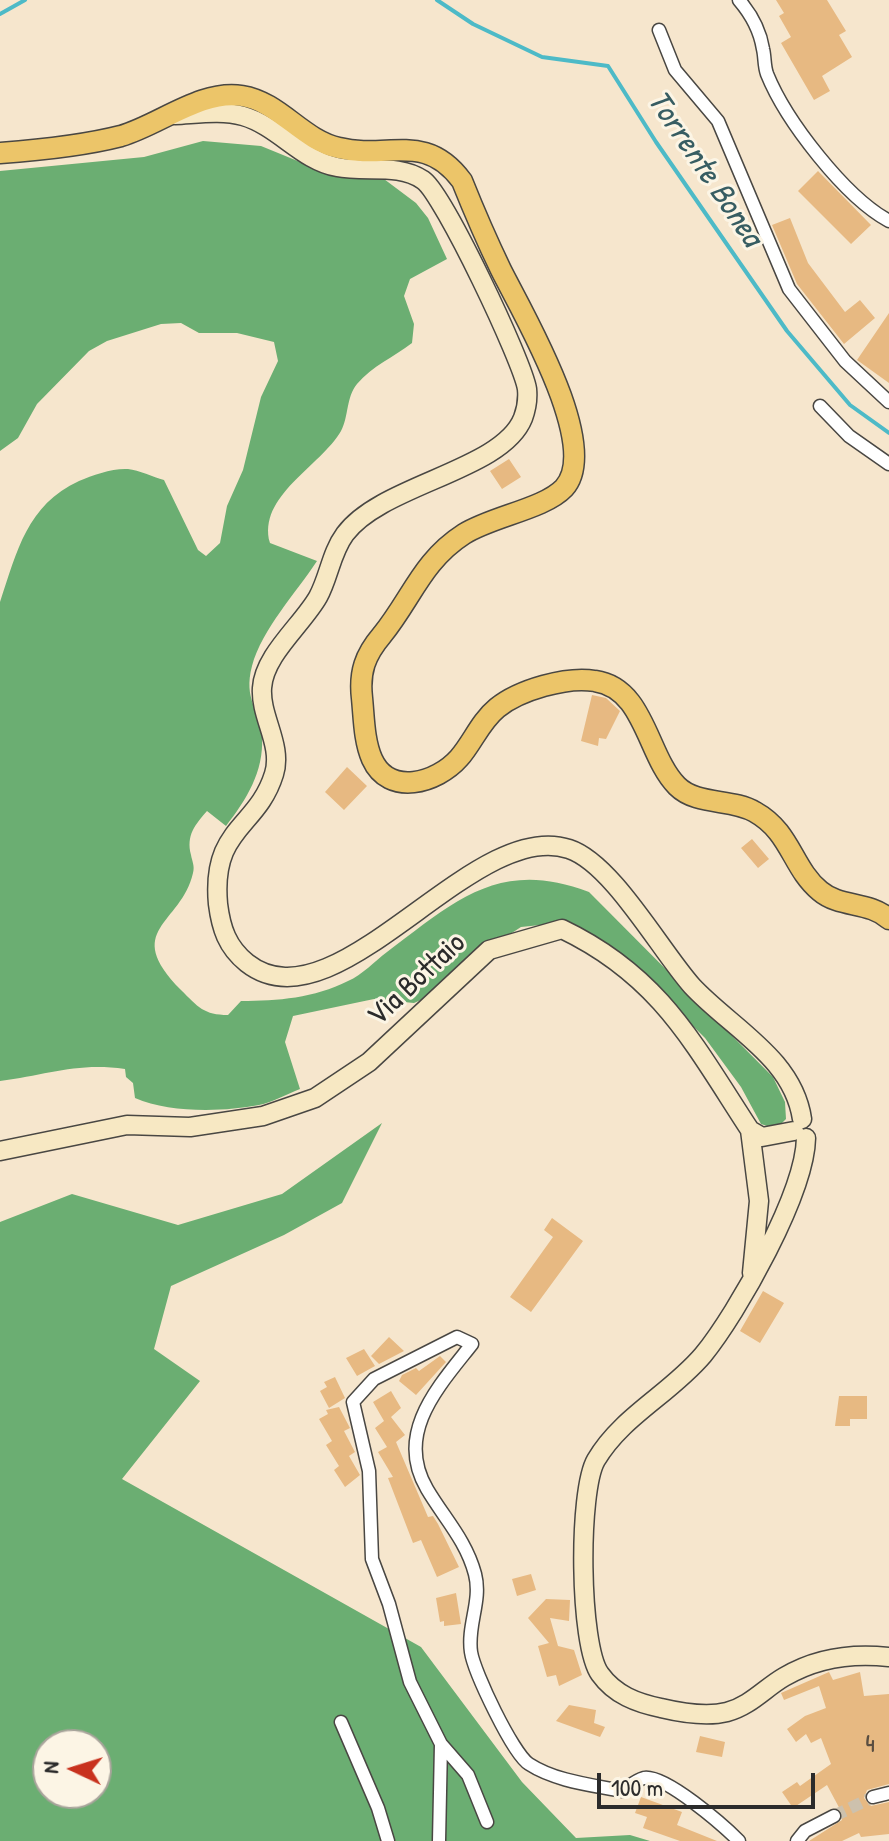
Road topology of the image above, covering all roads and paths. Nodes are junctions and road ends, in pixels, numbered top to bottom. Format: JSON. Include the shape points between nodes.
{"nodes":[{"id":1,"x":739,"y":0,"type":"edge"},
{"id":2,"x":659,"y":30,"type":"dead end"},
{"id":3,"x":175,"y":115,"type":"junction"},
{"id":4,"x":0,"y":153,"type":"edge"},
{"id":5,"x":889,"y":221,"type":"edge"},
{"id":6,"x":889,"y":402,"type":"edge"},
{"id":7,"x":820,"y":406,"type":"dead end"},
{"id":8,"x":889,"y":464,"type":"edge"},
{"id":9,"x":889,"y":919,"type":"edge"},
{"id":10,"x":801,"y":1129,"type":"junction"},
{"id":11,"x":750,"y":1130,"type":"junction"},
{"id":12,"x":0,"y":1151,"type":"edge"},
{"id":13,"x":752,"y":1273,"type":"junction"},
{"id":14,"x":889,"y":1657,"type":"edge"},
{"id":15,"x":341,"y":1722,"type":"dead end"},
{"id":16,"x":441,"y":1744,"type":"junction"},
{"id":17,"x":889,"y":1793,"type":"edge"},
{"id":18,"x":873,"y":1797,"type":"tunnel mouth"},
{"id":19,"x":834,"y":1816,"type":"tunnel mouth"},
{"id":20,"x":487,"y":1822,"type":"dead end"},
{"id":21,"x":388,"y":1841,"type":"edge"},
{"id":22,"x":439,"y":1841,"type":"edge"},
{"id":23,"x":739,"y":1841,"type":"edge"},
{"id":24,"x":797,"y":1841,"type":"edge"}],
"edges":[{"from":1,"to":5,"type":"street","via":[[752,15],[766,71],[782,101],[836,175]]},
{"from":2,"to":6,"type":"street","via":[[675,70],[718,121],[789,289],[845,361]]},
{"from":3,"to":4,"type":"main road","via":[[96,142]]},
{"from":3,"to":9,"type":"main road","via":[[220,96],[241,95],[268,105],[339,149],[425,151],[446,162],[462,181],[559,395],[575,464],[566,486],[541,504],[511,511],[467,532],[438,553],[367,654],[361,688],[368,745],[377,768],[393,780],[424,781],[459,758],[487,717],[507,702],[558,684],[596,681],[621,691],[682,790],[757,812],[777,828],[824,895],[869,907]]},
{"from":3,"to":10,"type":"street","via":[[239,114],[333,167],[406,171],[429,184],[457,230],[527,387],[524,416],[501,443],[362,515],[344,536],[307,615],[268,668],[261,696],[277,765],[268,793],[242,820],[219,863],[223,933],[236,954],[262,975],[297,977],[346,959],[504,855],[535,844],[569,849],[597,865],[681,974],[777,1064],[795,1088]]},
{"from":7,"to":8,"type":"street","via":[[849,436]]},
{"from":10,"to":11,"type":"street","via":[[762,1137]]},
{"from":10,"to":13,"type":"street","via":[[801,1162],[770,1248]]},
{"from":11,"to":12,"type":"street","name":"Via Bottaio","via":[[669,1007],[598,946],[562,929],[489,950],[369,1062],[315,1098],[263,1116],[190,1127],[127,1125]]},
{"from":11,"to":13,"type":"street","via":[[759,1201]]},
{"from":13,"to":14,"type":"street","via":[[703,1354],[651,1405],[618,1427],[593,1464],[584,1508],[590,1652],[599,1673],[622,1697],[700,1714],[728,1711],[758,1698],[784,1677],[830,1659]]},
{"from":15,"to":21,"type":"street"},
{"from":16,"to":20,"type":"street","via":[[468,1775]]},
{"from":16,"to":22,"type":"street"},
{"from":16,"to":23,"type":"street","via":[[410,1682],[372,1559],[369,1471],[353,1402],[374,1379],[457,1337],[472,1344],[418,1420],[415,1450],[425,1487],[462,1540],[480,1592],[471,1651],[488,1699],[524,1762],[542,1772],[622,1791],[653,1779],[723,1824]]},
{"from":17,"to":18,"type":"street"},
{"from":19,"to":24,"type":"street"}]}
